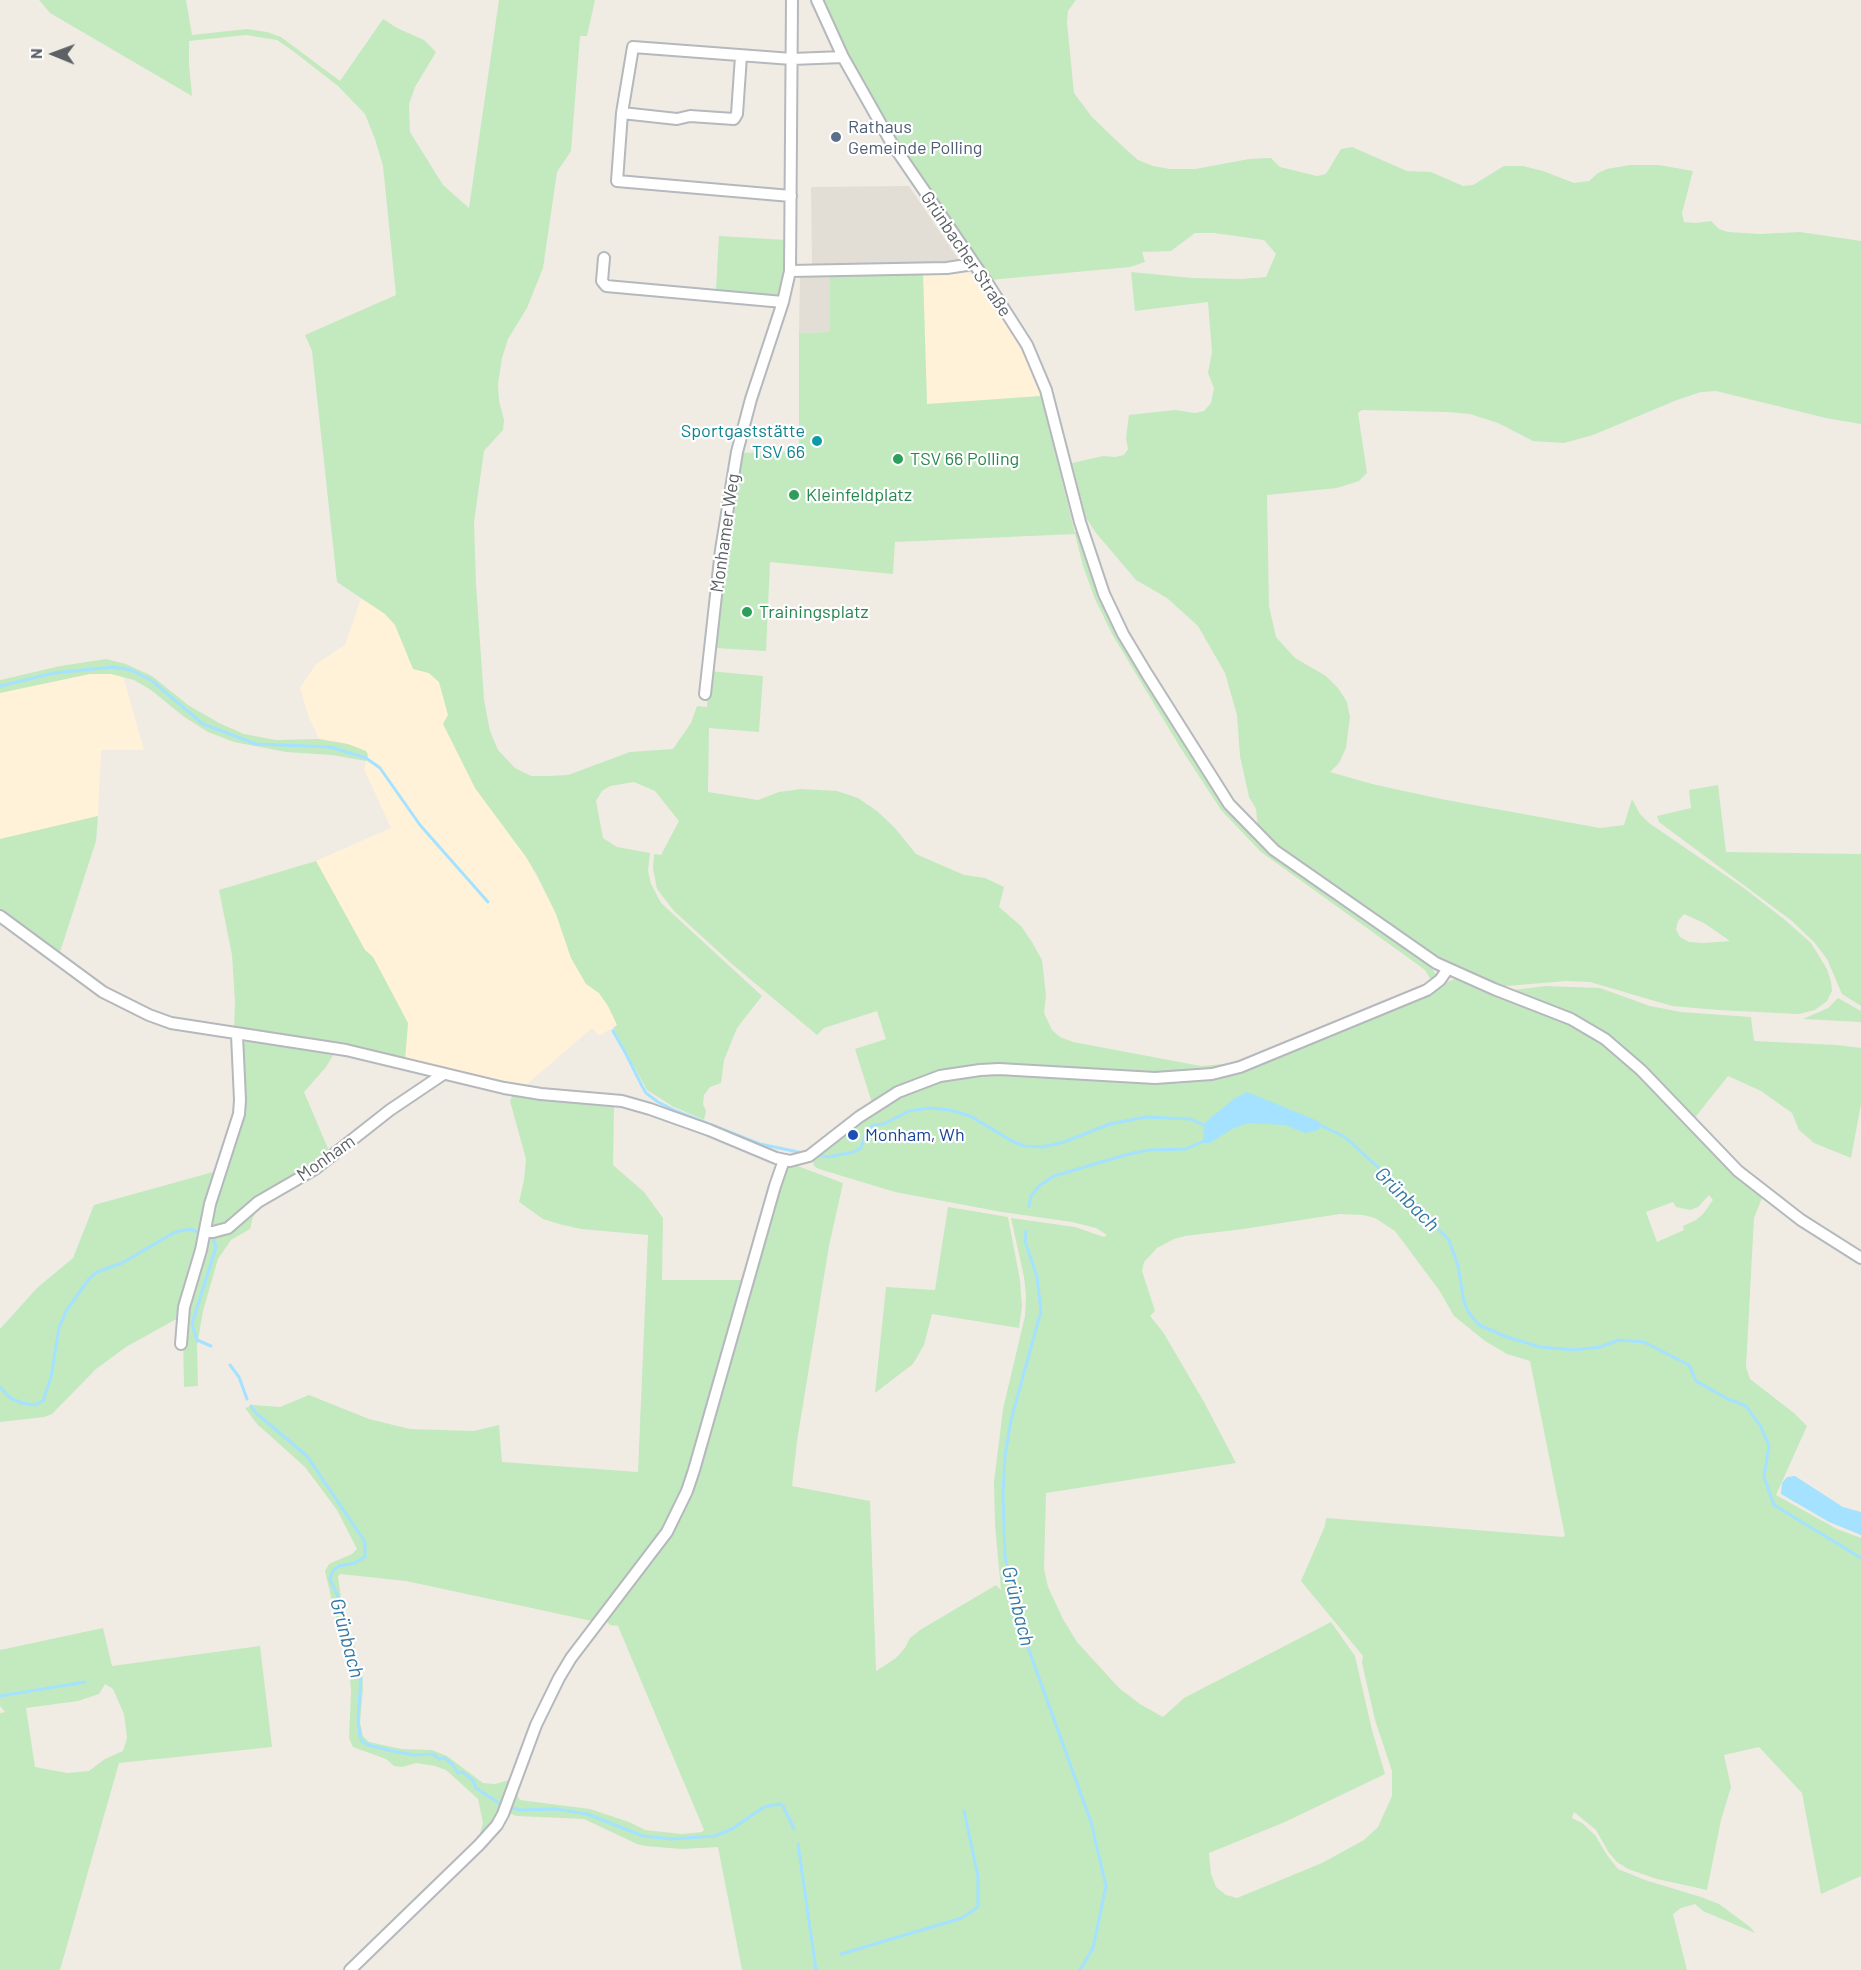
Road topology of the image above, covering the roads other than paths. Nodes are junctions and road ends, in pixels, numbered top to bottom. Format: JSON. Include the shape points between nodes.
{"nodes":[{"id":1,"x":792,"y":0,"type":"edge"},
{"id":2,"x":817,"y":0,"type":"edge"},
{"id":3,"x":741,"y":56,"type":"junction"},
{"id":4,"x":843,"y":57,"type":"junction"},
{"id":5,"x":792,"y":59,"type":"junction"},
{"id":6,"x":622,"y":113,"type":"junction"},
{"id":7,"x":791,"y":196,"type":"junction"},
{"id":8,"x":604,"y":258,"type":"dead end"},
{"id":9,"x":973,"y":264,"type":"junction"},
{"id":10,"x":790,"y":271,"type":"junction"},
{"id":11,"x":783,"y":302,"type":"junction"},
{"id":12,"x":705,"y":694,"type":"dead end"},
{"id":13,"x":0,"y":916,"type":"edge"},
{"id":14,"x":1447,"y":970,"type":"junction"},
{"id":15,"x":237,"y":1035,"type":"junction"},
{"id":16,"x":442,"y":1075,"type":"junction"},
{"id":17,"x":784,"y":1160,"type":"junction"},
{"id":18,"x":205,"y":1232,"type":"junction"},
{"id":19,"x":1861,"y":1258,"type":"edge"},
{"id":20,"x":181,"y":1344,"type":"dead end"},
{"id":21,"x":350,"y":1970,"type":"edge"}],
"edges":[{"from":1,"to":5,"type":"street","name":"Monhamer Weg"},
{"from":2,"to":4,"type":"street","name":"Grünbacher Straße"},
{"from":3,"to":5,"type":"street"},
{"from":3,"to":6,"type":"street","via":[[633,46]]},
{"from":3,"to":6,"type":"street","via":[[734,119],[677,119]]},
{"from":4,"to":5,"type":"street"},
{"from":4,"to":9,"type":"street","name":"Grünbacher Straße","via":[[891,142]]},
{"from":5,"to":7,"type":"street","name":"Monhamer Weg"},
{"from":6,"to":7,"type":"street","via":[[616,181]]},
{"from":7,"to":10,"type":"street","name":"Monhamer Weg"},
{"from":8,"to":11,"type":"street","via":[[602,281],[606,286]]},
{"from":9,"to":10,"type":"street","via":[[947,268]]},
{"from":9,"to":14,"type":"street","name":"Grünbacher Straße","via":[[1036,363],[1104,594],[1123,634],[1229,804],[1274,850]]},
{"from":10,"to":11,"type":"street","name":"Monhamer Weg"},
{"from":11,"to":12,"type":"street","name":"Monhamer Weg","via":[[737,452],[721,550]]},
{"from":13,"to":15,"type":"street","via":[[78,975],[125,1004],[171,1023]]},
{"from":14,"to":17,"type":"street","via":[[1427,990],[1257,1060],[1212,1074],[1155,1078],[999,1069],[940,1076],[881,1102],[813,1153]]},
{"from":14,"to":19,"type":"street","name":"Grünbacher Straße","via":[[1570,1019],[1605,1039],[1641,1070],[1738,1171],[1801,1220]]},
{"from":15,"to":16,"type":"street","via":[[346,1050]]},
{"from":15,"to":18,"type":"street","via":[[239,1114]]},
{"from":16,"to":17,"type":"street","via":[[523,1091],[635,1104]]},
{"from":16,"to":18,"type":"street","name":"Monham","via":[[315,1169],[258,1202],[228,1228]]},
{"from":17,"to":21,"type":"street","via":[[694,1470],[667,1532],[559,1678],[497,1825]]},
{"from":18,"to":20,"type":"street","via":[[184,1307]]}]}
